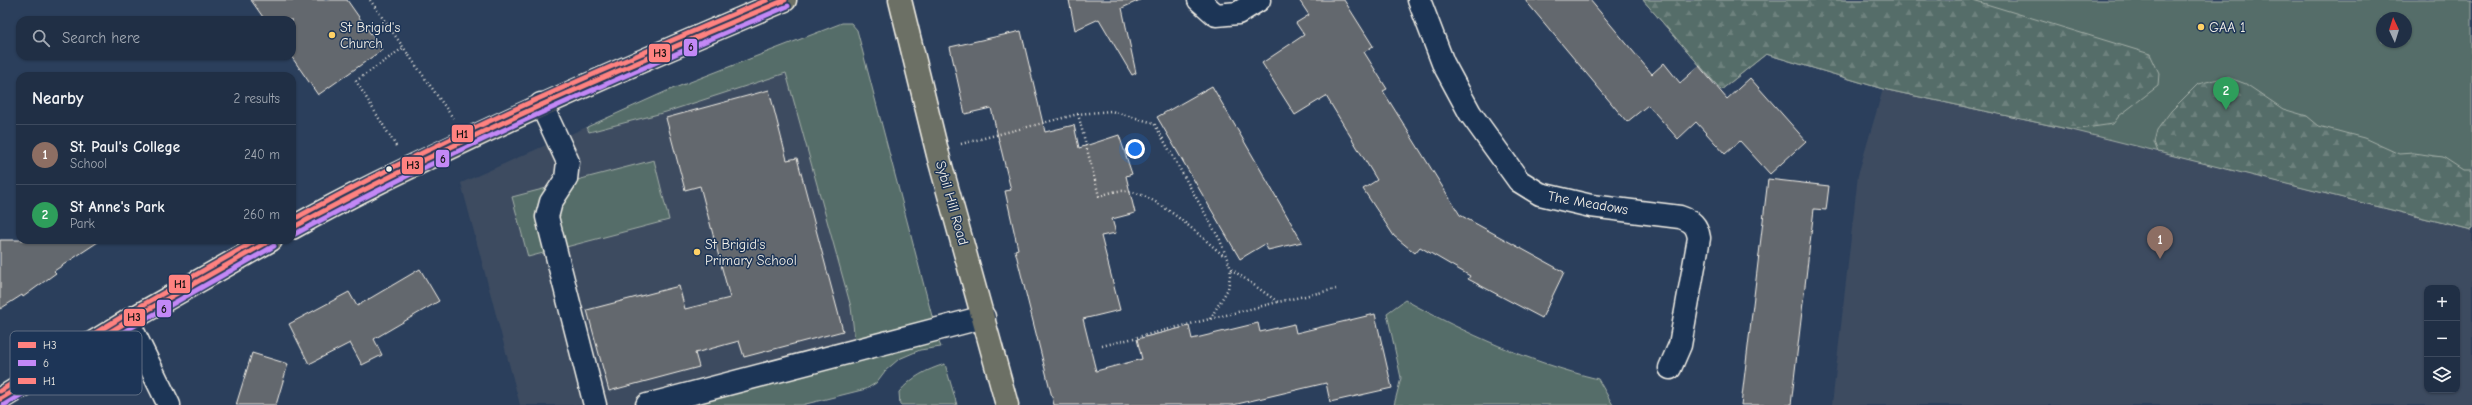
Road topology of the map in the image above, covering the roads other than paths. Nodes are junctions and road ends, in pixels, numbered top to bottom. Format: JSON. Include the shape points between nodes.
{"nodes":[{"id":1,"x":785,"y":0,"type":"edge"},
{"id":2,"x":900,"y":0,"type":"edge"},
{"id":3,"x":1199,"y":0,"type":"edge"},
{"id":4,"x":1259,"y":0,"type":"edge"},
{"id":5,"x":1419,"y":0,"type":"edge"},
{"id":6,"x":541,"y":104,"type":"junction"},
{"id":7,"x":296,"y":226,"type":"edge"},
{"id":8,"x":264,"y":244,"type":"edge"},
{"id":9,"x":984,"y":317,"type":"junction"},
{"id":10,"x":128,"y":321,"type":"junction"},
{"id":11,"x":112,"y":331,"type":"edge"},
{"id":12,"x":133,"y":331,"type":"edge"},
{"id":13,"x":142,"y":350,"type":"edge"},
{"id":14,"x":1670,"y":368,"type":"dead end"},
{"id":15,"x":10,"y":393,"type":"edge"},
{"id":16,"x":0,"y":399,"type":"edge"},
{"id":17,"x":168,"y":405,"type":"edge"},
{"id":18,"x":595,"y":405,"type":"edge"},
{"id":19,"x":647,"y":405,"type":"edge"},
{"id":20,"x":1007,"y":405,"type":"edge"}],
"edges":[{"from":1,"to":6,"type":"main road"},
{"from":2,"to":9,"type":"main road","name":"Sybil Hill Road"},
{"from":3,"to":4,"type":"street","via":[[1216,14],[1238,13]]},
{"from":5,"to":14,"type":"street","name":"The Meadows","via":[[1443,63],[1470,113],[1519,181],[1540,194],[1591,206],[1691,220],[1699,238],[1680,345]]},
{"from":6,"to":7,"type":"main road","via":[[409,167]]},
{"from":6,"to":18,"type":"street","via":[[568,162],[566,179],[551,202],[547,217]]},
{"from":8,"to":10,"type":"main road"},
{"from":9,"to":19,"type":"street"},
{"from":9,"to":20,"type":"main road","name":"Sybil Hill Road"},
{"from":10,"to":11,"type":"main road"},
{"from":10,"to":12,"type":"street"},
{"from":13,"to":17,"type":"street"},
{"from":15,"to":16,"type":"main road"}]}
